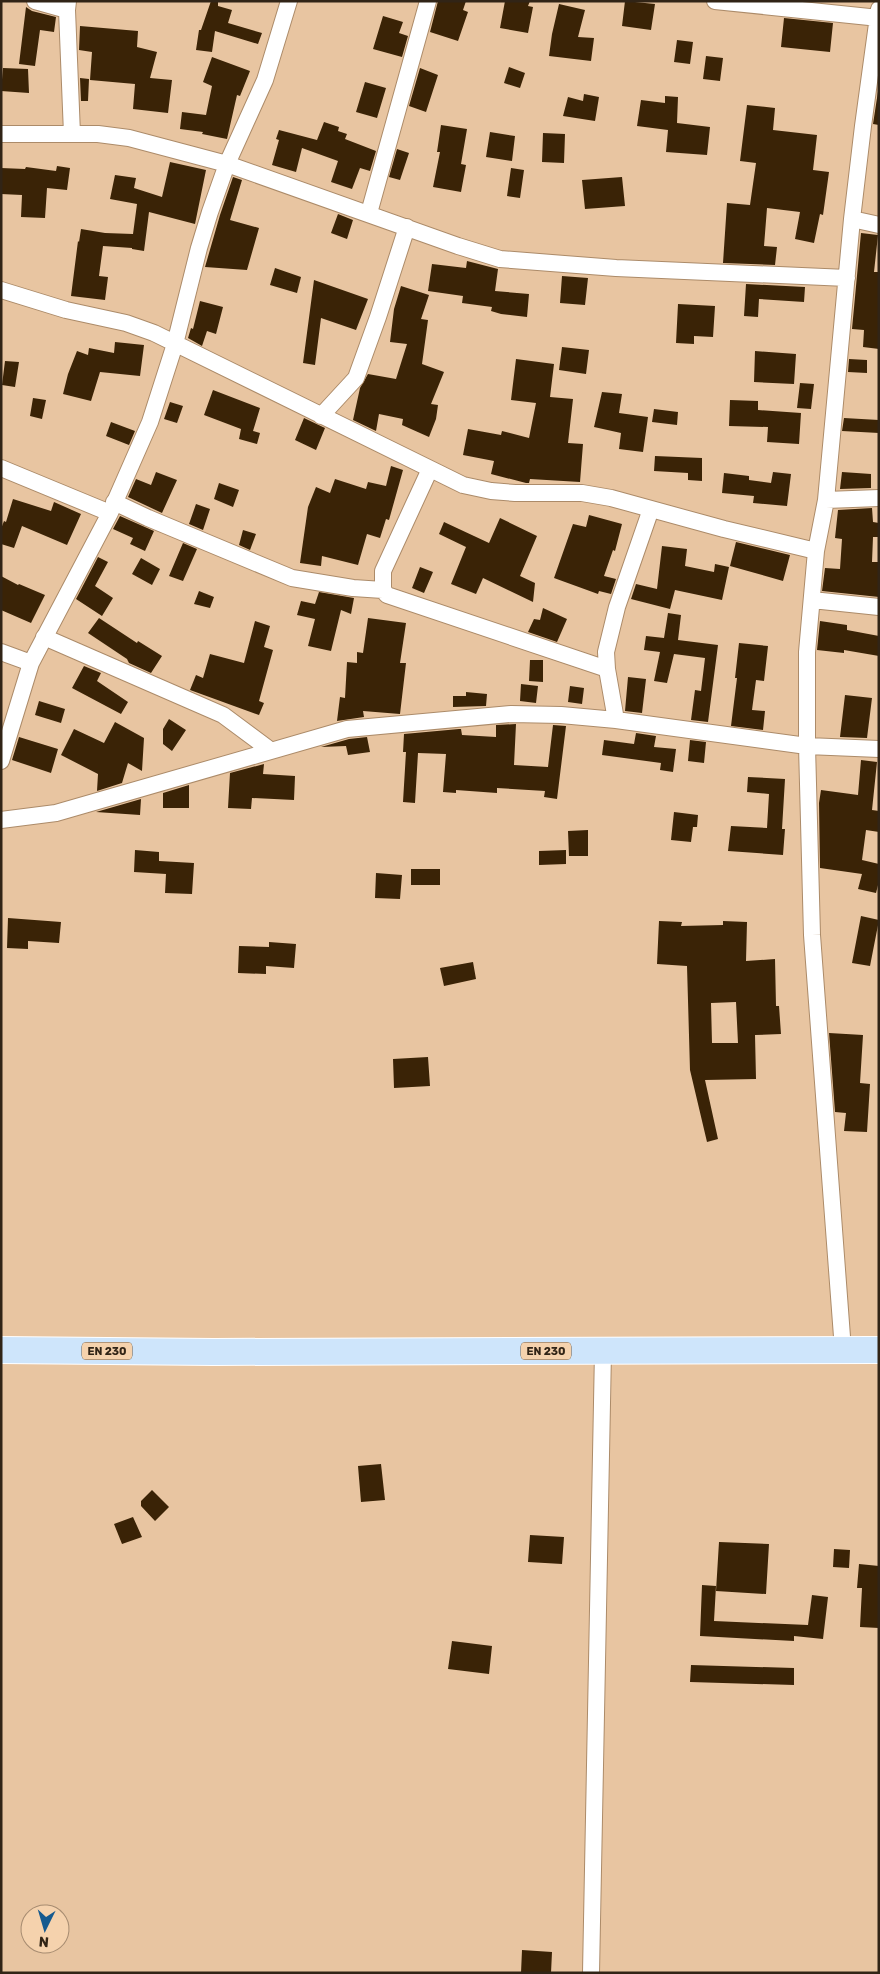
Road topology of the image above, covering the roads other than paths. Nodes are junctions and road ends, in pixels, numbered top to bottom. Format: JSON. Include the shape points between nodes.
{"nodes":[{"id":1,"x":35,"y":1,"type":"edge"},
{"id":2,"x":289,"y":1,"type":"edge"},
{"id":3,"x":428,"y":1,"type":"edge"},
{"id":4,"x":715,"y":1,"type":"edge"},
{"id":5,"x":68,"y":5,"type":"edge"},
{"id":6,"x":878,"y":15,"type":"edge"},
{"id":7,"x":871,"y":127,"type":"edge"},
{"id":8,"x":1,"y":134,"type":"edge"},
{"id":9,"x":72,"y":134,"type":"junction"},
{"id":10,"x":227,"y":164,"type":"junction"},
{"id":11,"x":369,"y":213,"type":"junction"},
{"id":12,"x":852,"y":219,"type":"junction"},
{"id":13,"x":879,"y":225,"type":"edge"},
{"id":14,"x":407,"y":227,"type":"junction"},
{"id":15,"x":847,"y":278,"type":"junction"},
{"id":16,"x":1,"y":290,"type":"edge"},
{"id":17,"x":175,"y":344,"type":"junction"},
{"id":18,"x":321,"y":416,"type":"junction"},
{"id":19,"x":1,"y":468,"type":"edge"},
{"id":20,"x":430,"y":469,"type":"junction"},
{"id":21,"x":879,"y":498,"type":"edge"},
{"id":22,"x":826,"y":500,"type":"junction"},
{"id":23,"x":112,"y":507,"type":"junction"},
{"id":24,"x":651,"y":509,"type":"junction"},
{"id":25,"x":816,"y":551,"type":"junction"},
{"id":26,"x":383,"y":590,"type":"junction"},
{"id":27,"x":812,"y":600,"type":"junction"},
{"id":28,"x":879,"y":607,"type":"edge"},
{"id":29,"x":44,"y":637,"type":"junction"},
{"id":30,"x":1,"y":652,"type":"edge"},
{"id":31,"x":31,"y":663,"type":"junction"},
{"id":32,"x":607,"y":669,"type":"junction"},
{"id":33,"x":616,"y":720,"type":"junction"},
{"id":34,"x":807,"y":746,"type":"junction"},
{"id":35,"x":879,"y":749,"type":"edge"},
{"id":36,"x":270,"y":750,"type":"junction"},
{"id":37,"x":1,"y":761,"type":"edge"},
{"id":38,"x":1,"y":820,"type":"edge"},
{"id":39,"x":1,"y":1350,"type":"edge"},
{"id":40,"x":843,"y":1350,"type":"junction"},
{"id":41,"x":879,"y":1350,"type":"edge"},
{"id":42,"x":603,"y":1351,"type":"junction"},
{"id":43,"x":590,"y":1973,"type":"edge"}],
"edges":[{"from":1,"to":5,"type":"street"},
{"from":2,"to":10,"type":"street","via":[[265,80]]},
{"from":3,"to":11,"type":"street"},
{"from":4,"to":6,"type":"street"},
{"from":5,"to":9,"type":"street"},
{"from":6,"to":7,"type":"street"},
{"from":7,"to":12,"type":"street"},
{"from":8,"to":9,"type":"street"},
{"from":9,"to":10,"type":"street","via":[[129,138]]},
{"from":10,"to":11,"type":"street"},
{"from":10,"to":17,"type":"street","via":[[198,248]]},
{"from":11,"to":14,"type":"street"},
{"from":12,"to":13,"type":"street"},
{"from":12,"to":15,"type":"street"},
{"from":14,"to":15,"type":"street","via":[[500,259],[616,268]]},
{"from":14,"to":18,"type":"street","via":[[356,378]]},
{"from":15,"to":22,"type":"street"},
{"from":16,"to":17,"type":"street","via":[[66,310],[126,323]]},
{"from":17,"to":18,"type":"street"},
{"from":17,"to":23,"type":"street","via":[[150,422]]},
{"from":18,"to":20,"type":"street"},
{"from":19,"to":23,"type":"street"},
{"from":20,"to":24,"type":"street","via":[[463,485],[491,491],[582,493]]},
{"from":20,"to":26,"type":"street","via":[[383,571]]},
{"from":21,"to":22,"type":"street"},
{"from":22,"to":25,"type":"street"},
{"from":23,"to":26,"type":"street","via":[[148,518],[292,578]]},
{"from":23,"to":29,"type":"street"},
{"from":24,"to":25,"type":"street"},
{"from":24,"to":32,"type":"street","via":[[617,607],[606,652]]},
{"from":25,"to":27,"type":"street"},
{"from":26,"to":32,"type":"street","via":[[387,595]]},
{"from":27,"to":28,"type":"street"},
{"from":27,"to":34,"type":"street","via":[[807,652]]},
{"from":29,"to":31,"type":"street"},
{"from":29,"to":36,"type":"street","via":[[222,715]]},
{"from":30,"to":31,"type":"street"},
{"from":31,"to":37,"type":"street"},
{"from":32,"to":33,"type":"street"},
{"from":33,"to":34,"type":"street"},
{"from":33,"to":36,"type":"street","via":[[511,714],[347,729]]},
{"from":34,"to":35,"type":"street"},
{"from":34,"to":40,"type":"street","via":[[812,935]]},
{"from":36,"to":38,"type":"street","via":[[56,813]]},
{"from":39,"to":42,"type":"main road","number":"EN 230"},
{"from":40,"to":41,"type":"main road","number":"EN 230"},
{"from":40,"to":42,"type":"main road","number":"EN 230"},
{"from":42,"to":43,"type":"street"}]}
